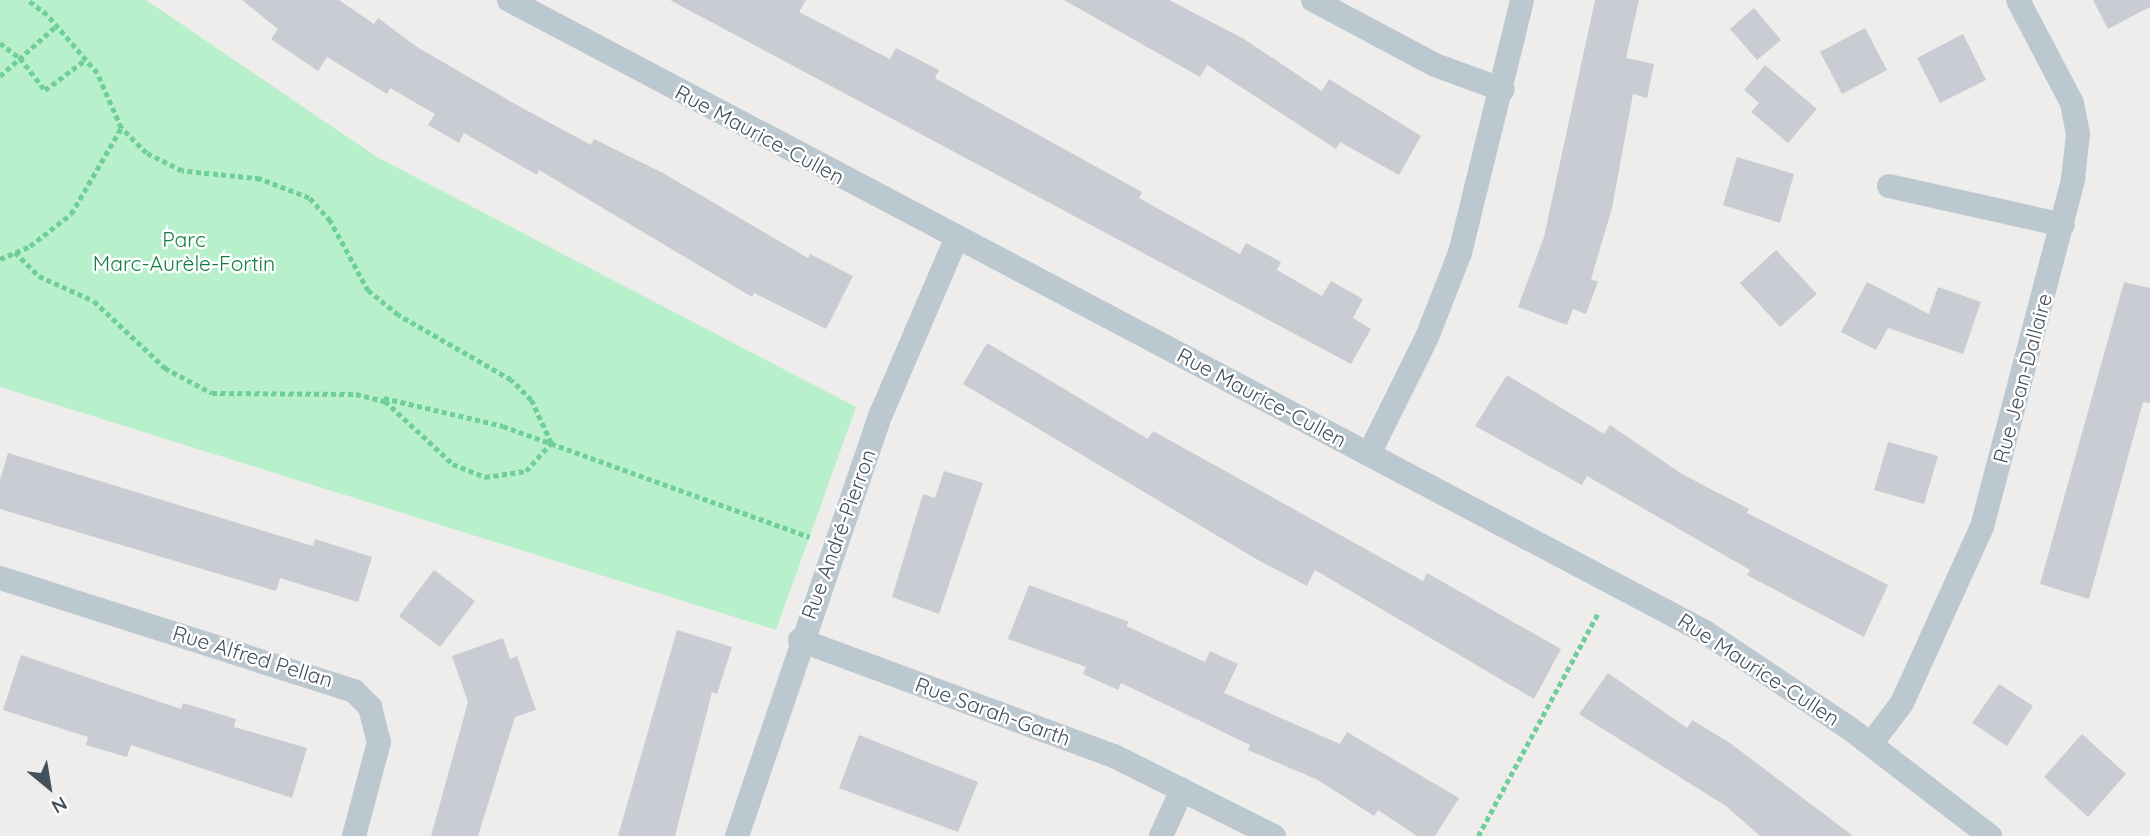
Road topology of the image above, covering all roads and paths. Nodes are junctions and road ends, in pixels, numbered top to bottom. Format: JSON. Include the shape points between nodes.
{"nodes":[{"id":1,"x":27,"y":0,"type":"edge"},
{"id":2,"x":509,"y":0,"type":"edge"},
{"id":3,"x":1314,"y":0,"type":"edge"},
{"id":4,"x":1522,"y":0,"type":"edge"},
{"id":5,"x":2018,"y":0,"type":"edge"},
{"id":6,"x":57,"y":25,"type":"junction"},
{"id":7,"x":0,"y":43,"type":"edge"},
{"id":8,"x":20,"y":58,"type":"junction"},
{"id":9,"x":85,"y":60,"type":"junction"},
{"id":10,"x":0,"y":76,"type":"edge"},
{"id":11,"x":1503,"y":90,"type":"junction"},
{"id":12,"x":121,"y":128,"type":"junction"},
{"id":13,"x":1889,"y":186,"type":"dead end"},
{"id":14,"x":2063,"y":225,"type":"junction"},
{"id":15,"x":956,"y":239,"type":"junction"},
{"id":16,"x":15,"y":253,"type":"junction"},
{"id":17,"x":0,"y":259,"type":"edge"},
{"id":18,"x":373,"y":397,"type":"junction"},
{"id":19,"x":551,"y":443,"type":"junction"},
{"id":20,"x":1369,"y":454,"type":"junction"},
{"id":21,"x":809,"y":537,"type":"dead end"},
{"id":22,"x":0,"y":578,"type":"edge"},
{"id":23,"x":1599,"y":611,"type":"dead end"},
{"id":24,"x":800,"y":640,"type":"junction"},
{"id":25,"x":1871,"y":744,"type":"junction"},
{"id":26,"x":1182,"y":790,"type":"junction"},
{"id":27,"x":1270,"y":835,"type":"edge"},
{"id":28,"x":354,"y":836,"type":"edge"},
{"id":29,"x":737,"y":836,"type":"edge"},
{"id":30,"x":1161,"y":836,"type":"edge"},
{"id":31,"x":1478,"y":836,"type":"edge"},
{"id":32,"x":1990,"y":836,"type":"edge"}],
"edges":[{"from":1,"to":6,"type":"path"},
{"from":2,"to":15,"type":"street","name":"Rue Maurice-Cullen"},
{"from":3,"to":11,"type":"street","via":[[1435,65]]},
{"from":4,"to":11,"type":"street"},
{"from":5,"to":14,"type":"street","name":"Rue Jean-Dallaire","via":[[2077,120],[2077,154]]},
{"from":6,"to":8,"type":"path"},
{"from":6,"to":9,"type":"path"},
{"from":7,"to":8,"type":"path"},
{"from":8,"to":9,"type":"path","via":[[44,90]]},
{"from":8,"to":10,"type":"path"},
{"from":9,"to":12,"type":"path","via":[[106,90]]},
{"from":11,"to":20,"type":"street","via":[[1451,278]]},
{"from":12,"to":16,"type":"path","via":[[72,214]]},
{"from":12,"to":19,"type":"path","via":[[146,153],[182,171],[260,179],[309,198],[330,221],[368,291],[398,315],[511,380],[531,400]]},
{"from":13,"to":14,"type":"street"},
{"from":14,"to":25,"type":"street","name":"Rue Jean-Dallaire","via":[[1972,556],[1902,703]]},
{"from":15,"to":20,"type":"street","name":"Rue Maurice-Cullen"},
{"from":15,"to":24,"type":"street","name":"Rue André-Pierron","via":[[900,364]]},
{"from":16,"to":17,"type":"path"},
{"from":16,"to":18,"type":"path","via":[[30,270],[94,301],[165,368],[199,388],[228,395]]},
{"from":18,"to":19,"type":"path","via":[[441,409]]},
{"from":18,"to":19,"type":"path","via":[[394,406],[453,464],[471,475],[498,478],[526,471]]},
{"from":19,"to":21,"type":"path"},
{"from":20,"to":25,"type":"street","name":"Rue Maurice-Cullen","via":[[1704,632]]},
{"from":22,"to":28,"type":"street","name":"Rue Alfred Pellan","via":[[354,691],[370,707],[379,742]]},
{"from":23,"to":31,"type":"path"},
{"from":24,"to":26,"type":"street","name":"Rue Sarah-Garth","via":[[1072,740]]},
{"from":24,"to":29,"type":"street","name":"Rue André-Pierron"},
{"from":25,"to":32,"type":"street","name":"Rue Maurice-Cullen"},
{"from":26,"to":27,"type":"street","name":"Rue Sarah-Garth"},
{"from":26,"to":30,"type":"street"}]}
